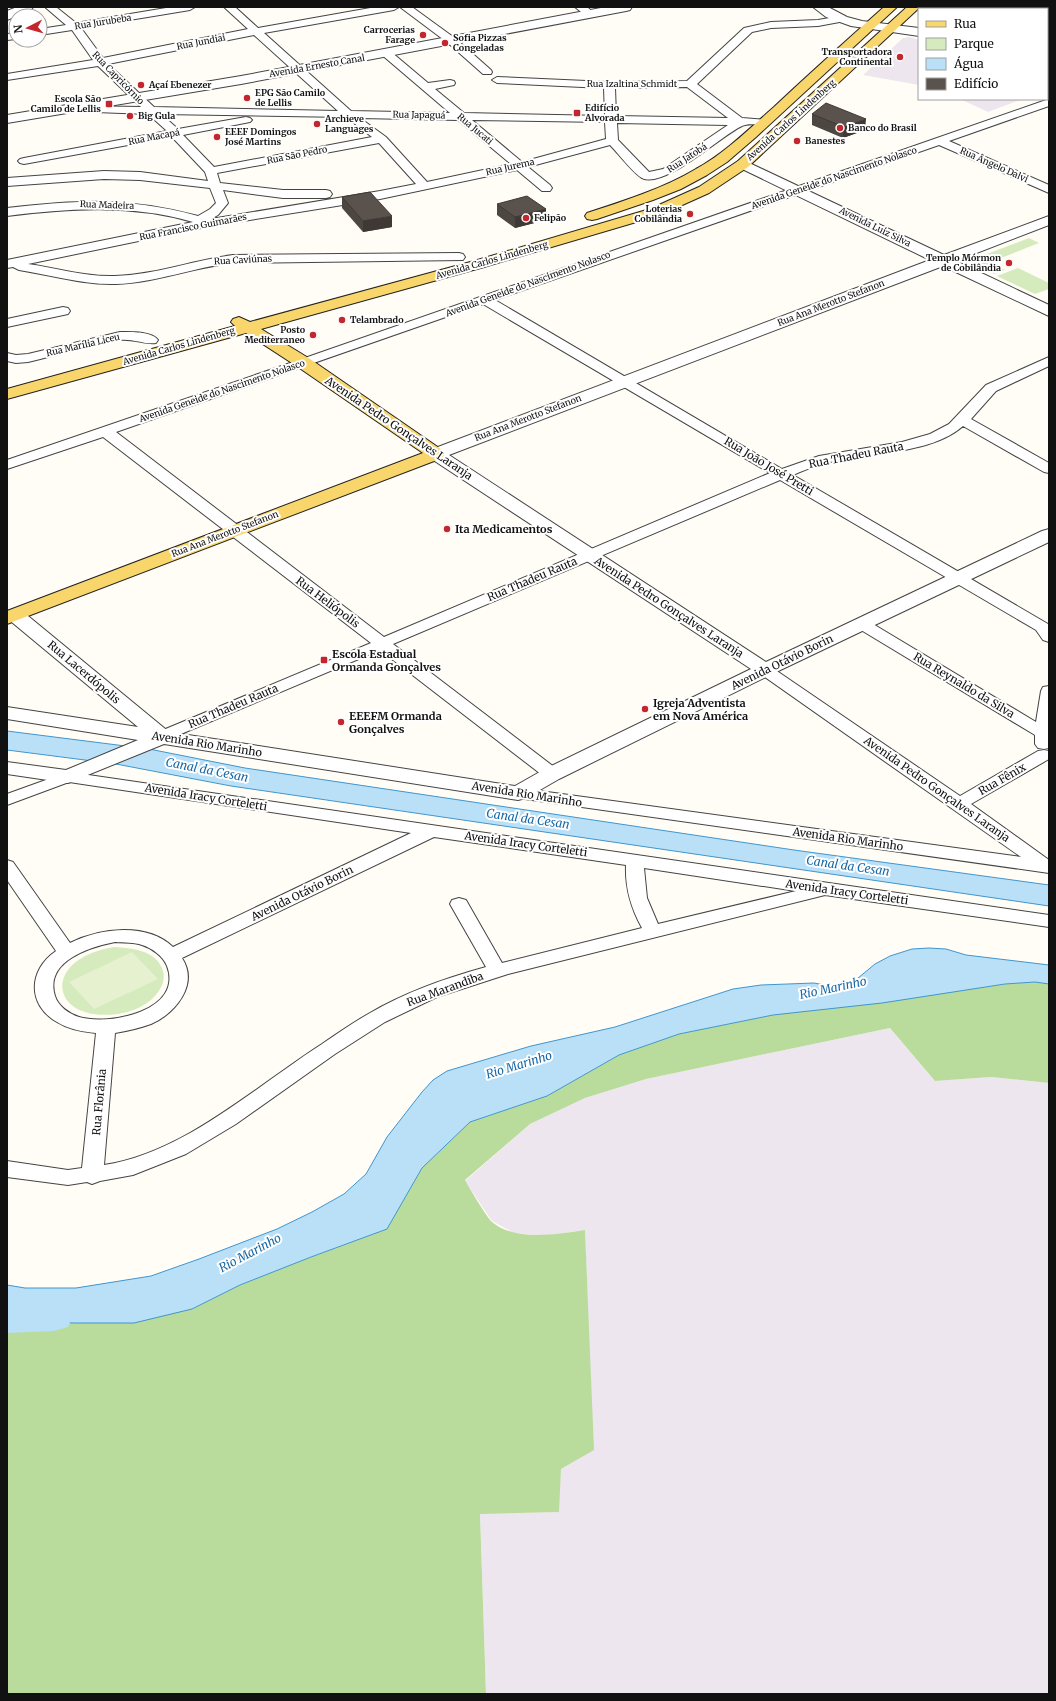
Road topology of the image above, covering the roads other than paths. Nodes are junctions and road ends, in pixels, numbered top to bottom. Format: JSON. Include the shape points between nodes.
{"nodes":[{"id":1,"x":27,"y":7,"type":"edge"},
{"id":2,"x":190,"y":7,"type":"edge"},
{"id":3,"x":228,"y":7,"type":"edge"},
{"id":4,"x":394,"y":7,"type":"edge"},
{"id":5,"x":406,"y":7,"type":"edge"},
{"id":6,"x":626,"y":7,"type":"edge"},
{"id":7,"x":819,"y":7,"type":"edge"},
{"id":8,"x":891,"y":7,"type":"edge"},
{"id":9,"x":914,"y":7,"type":"edge"},
{"id":10,"x":68,"y":9,"type":"dead end"},
{"id":11,"x":585,"y":10,"type":"edge"},
{"id":12,"x":54,"y":11,"type":"edge"},
{"id":13,"x":7,"y":16,"type":"edge"},
{"id":14,"x":841,"y":20,"type":"junction"},
{"id":15,"x":74,"y":26,"type":"junction"},
{"id":16,"x":870,"y":26,"type":"junction"},
{"id":17,"x":891,"y":28,"type":"junction"},
{"id":18,"x":48,"y":31,"type":"edge"},
{"id":19,"x":256,"y":31,"type":"junction"},
{"id":20,"x":918,"y":32,"type":"edge"},
{"id":21,"x":452,"y":41,"type":"junction"},
{"id":22,"x":386,"y":53,"type":"junction"},
{"id":23,"x":100,"y":62,"type":"junction"},
{"id":24,"x":297,"y":69,"type":"junction"},
{"id":25,"x":487,"y":72,"type":"dead end"},
{"id":26,"x":7,"y":77,"type":"edge"},
{"id":27,"x":497,"y":80,"type":"dead end"},
{"id":28,"x":450,"y":83,"type":"dead end"},
{"id":29,"x":690,"y":84,"type":"junction"},
{"id":30,"x":609,"y":85,"type":"junction"},
{"id":31,"x":425,"y":87,"type":"junction"},
{"id":32,"x":138,"y":97,"type":"junction"},
{"id":33,"x":1049,"y":102,"type":"edge"},
{"id":34,"x":74,"y":109,"type":"junction"},
{"id":35,"x":149,"y":110,"type":"junction"},
{"id":36,"x":284,"y":113,"type":"junction"},
{"id":37,"x":348,"y":114,"type":"junction"},
{"id":38,"x":461,"y":116,"type":"junction"},
{"id":39,"x":7,"y":119,"type":"edge"},
{"id":40,"x":611,"y":119,"type":"junction"},
{"id":41,"x":740,"y":122,"type":"junction"},
{"id":42,"x":765,"y":122,"type":"junction"},
{"id":43,"x":175,"y":133,"type":"junction"},
{"id":44,"x":382,"y":139,"type":"junction"},
{"id":45,"x":612,"y":141,"type":"junction"},
{"id":46,"x":940,"y":141,"type":"junction"},
{"id":47,"x":24,"y":161,"type":"dead end"},
{"id":48,"x":743,"y":164,"type":"junction"},
{"id":49,"x":519,"y":166,"type":"junction"},
{"id":50,"x":211,"y":171,"type":"junction"},
{"id":51,"x":7,"y":182,"type":"edge"},
{"id":52,"x":424,"y":185,"type":"junction"},
{"id":53,"x":215,"y":186,"type":"junction"},
{"id":54,"x":407,"y":188,"type":"junction"},
{"id":55,"x":546,"y":188,"type":"dead end"},
{"id":56,"x":799,"y":190,"type":"junction"},
{"id":57,"x":1049,"y":190,"type":"edge"},
{"id":58,"x":380,"y":195,"type":"joint"},
{"id":59,"x":7,"y":212,"type":"edge"},
{"id":60,"x":1049,"y":220,"type":"edge"},
{"id":61,"x":202,"y":222,"type":"junction"},
{"id":62,"x":459,"y":257,"type":"junction"},
{"id":63,"x":944,"y":260,"type":"junction"},
{"id":64,"x":7,"y":264,"type":"edge"},
{"id":65,"x":485,"y":300,"type":"junction"},
{"id":66,"x":289,"y":301,"type":"dead end"},
{"id":67,"x":63,"y":310,"type":"dead end"},
{"id":68,"x":253,"y":310,"type":"dead end"},
{"id":69,"x":1049,"y":311,"type":"edge"},
{"id":70,"x":232,"y":316,"type":"junction"},
{"id":71,"x":7,"y":323,"type":"edge"},
{"id":72,"x":247,"y":327,"type":"junction"},
{"id":73,"x":151,"y":340,"type":"junction"},
{"id":74,"x":12,"y":358,"type":"edge"},
{"id":75,"x":1049,"y":362,"type":"edge"},
{"id":76,"x":304,"y":363,"type":"junction"},
{"id":77,"x":7,"y":379,"type":"edge"},
{"id":78,"x":625,"y":381,"type":"junction"},
{"id":79,"x":7,"y":394,"type":"edge"},
{"id":80,"x":962,"y":420,"type":"junction"},
{"id":81,"x":105,"y":431,"type":"junction"},
{"id":82,"x":436,"y":454,"type":"junction"},
{"id":83,"x":7,"y":465,"type":"edge"},
{"id":84,"x":1049,"y":469,"type":"edge"},
{"id":85,"x":781,"y":474,"type":"junction"},
{"id":86,"x":235,"y":531,"type":"junction"},
{"id":87,"x":1049,"y":535,"type":"edge"},
{"id":88,"x":590,"y":555,"type":"junction"},
{"id":89,"x":957,"y":578,"type":"junction"},
{"id":90,"x":10,"y":614,"type":"edge"},
{"id":91,"x":862,"y":624,"type":"junction"},
{"id":92,"x":1047,"y":629,"type":"edge"},
{"id":93,"x":382,"y":643,"type":"junction"},
{"id":94,"x":765,"y":670,"type":"junction"},
{"id":95,"x":1049,"y":691,"type":"edge"},
{"id":96,"x":7,"y":713,"type":"edge"},
{"id":97,"x":1043,"y":733,"type":"junction"},
{"id":98,"x":162,"y":737,"type":"junction"},
{"id":99,"x":1047,"y":756,"type":"edge"},
{"id":100,"x":7,"y":768,"type":"edge"},
{"id":101,"x":552,"y":774,"type":"junction"},
{"id":102,"x":68,"y":777,"type":"junction"},
{"id":103,"x":518,"y":793,"type":"junction"},
{"id":104,"x":7,"y":800,"type":"edge"},
{"id":105,"x":959,"y":804,"type":"junction"},
{"id":106,"x":431,"y":831,"type":"junction"},
{"id":107,"x":635,"y":860,"type":"junction"},
{"id":108,"x":7,"y":866,"type":"edge"},
{"id":109,"x":1048,"y":867,"type":"edge"},
{"id":110,"x":825,"y":889,"type":"junction"},
{"id":111,"x":459,"y":904,"type":"dead end"},
{"id":112,"x":1047,"y":920,"type":"edge"},
{"id":113,"x":652,"y":932,"type":"junction"},
{"id":114,"x":66,"y":952,"type":"junction"},
{"id":115,"x":172,"y":955,"type":"junction"},
{"id":116,"x":497,"y":970,"type":"junction"},
{"id":117,"x":106,"y":1027,"type":"junction"},
{"id":118,"x":7,"y":1169,"type":"edge"},
{"id":119,"x":92,"y":1176,"type":"junction"}],
"edges":[{"from":1,"to":13,"type":"street"},
{"from":2,"to":15,"type":"street","name":"Rua Jurubeba"},
{"from":3,"to":19,"type":"street"},
{"from":4,"to":19,"type":"street","name":"Rua Jundiai"},
{"from":5,"to":21,"type":"street"},
{"from":6,"to":11,"type":"street","name":"Avenida Ernesto Canal"},
{"from":7,"to":14,"type":"street"},
{"from":8,"to":16,"type":"main road","name":"Avenida Carlos Lindenberg"},
{"from":9,"to":17,"type":"main road","name":"Avenida Carlos Lindenberg"},
{"from":10,"to":12,"type":"street"},
{"from":11,"to":21,"type":"street","name":"Avenida Ernesto Canal"},
{"from":12,"to":15,"type":"street","name":"Rua Capricórnio"},
{"from":14,"to":16,"type":"street"},
{"from":14,"to":29,"type":"street","name":"Rua Izaltina Schmidt","via":[[760,26],[748,30]]},
{"from":15,"to":18,"type":"street","name":"Rua Jurubeba"},
{"from":15,"to":23,"type":"street","name":"Rua Capricórnio"},
{"from":16,"to":17,"type":"street"},
{"from":16,"to":42,"type":"main road","name":"Avenida Carlos Lindenberg"},
{"from":17,"to":20,"type":"street"},
{"from":17,"to":48,"type":"main road","name":"Avenida Carlos Lindenberg"},
{"from":19,"to":23,"type":"street","name":"Rua Jundiai"},
{"from":19,"to":24,"type":"street"},
{"from":21,"to":22,"type":"street","name":"Avenida Ernesto Canal"},
{"from":21,"to":25,"type":"street"},
{"from":22,"to":24,"type":"street","name":"Avenida Ernesto Canal"},
{"from":22,"to":31,"type":"street","name":"Rua Jucati"},
{"from":23,"to":26,"type":"street","name":"Rua Jundiai"},
{"from":23,"to":32,"type":"street","name":"Rua Capricórnio"},
{"from":24,"to":32,"type":"street","name":"Avenida Ernesto Canal"},
{"from":24,"to":37,"type":"street"},
{"from":27,"to":30,"type":"street","name":"Rua Izaltina Schmidt"},
{"from":28,"to":31,"type":"street"},
{"from":29,"to":30,"type":"street","name":"Rua Izaltina Schmidt"},
{"from":29,"to":41,"type":"street"},
{"from":30,"to":40,"type":"street"},
{"from":31,"to":38,"type":"street","name":"Rua Jucati"},
{"from":32,"to":34,"type":"street","name":"Avenida Ernesto Canal"},
{"from":32,"to":35,"type":"street","name":"Rua Capricórnio"},
{"from":33,"to":46,"type":"street","name":"Avenida Geneide do Nascimento Nolasco"},
{"from":34,"to":35,"type":"street","name":"Rua Japaguá"},
{"from":34,"to":39,"type":"street","name":"Avenida Ernesto Canal"},
{"from":35,"to":36,"type":"street","name":"Rua Japaguá"},
{"from":35,"to":43,"type":"street","name":"Rua Capricórnio"},
{"from":36,"to":37,"type":"street","name":"Rua Japaguá"},
{"from":36,"to":43,"type":"street","name":"Rua Macapá"},
{"from":37,"to":38,"type":"street","name":"Rua Japaguá"},
{"from":37,"to":44,"type":"street"},
{"from":38,"to":40,"type":"street","name":"Rua Japaguá"},
{"from":38,"to":49,"type":"street","name":"Rua Jucati"},
{"from":40,"to":41,"type":"street","name":"Rua Japaguá"},
{"from":40,"to":45,"type":"street"},
{"from":41,"to":42,"type":"street","name":"Rua Japaguá"},
{"from":41,"to":45,"type":"street","name":"Rua Jatobá","via":[[668,171],[649,176],[644,175]]},
{"from":42,"to":62,"type":"main road","name":"Avenida Carlos Lindenberg","via":[[724,157],[701,172],[667,188],[597,214]]},
{"from":43,"to":47,"type":"street","name":"Rua Macapá"},
{"from":43,"to":50,"type":"street","name":"Rua Capricórnio"},
{"from":44,"to":50,"type":"street","name":"Rua São Pedro"},
{"from":44,"to":52,"type":"street"},
{"from":45,"to":49,"type":"street","name":"Rua Jurema"},
{"from":46,"to":56,"type":"street","name":"Avenida Geneide do Nascimento Nolasco"},
{"from":46,"to":57,"type":"street","name":"Rua Ângelo Dalvi"},
{"from":48,"to":56,"type":"street","name":"Avenida Luiz Silva"},
{"from":48,"to":72,"type":"main road","name":"Avenida Carlos Lindenberg","via":[[704,190],[655,212],[479,264]]},
{"from":49,"to":52,"type":"street","name":"Rua Jurema"},
{"from":49,"to":55,"type":"street","name":"Rua Jucati"},
{"from":50,"to":53,"type":"street","name":"Rua Capricórnio"},
{"from":51,"to":53,"type":"street","name":"Rua Jurema","via":[[104,175],[172,179]]},
{"from":52,"to":54,"type":"street","name":"Rua Jurema"},
{"from":53,"to":54,"type":"street","name":"Rua Jurema","via":[[306,195]]},
{"from":53,"to":61,"type":"street","name":"Rua Capricórnio","via":[[222,202]]},
{"from":54,"to":58,"type":"street","name":"Rua Jurema"},
{"from":56,"to":63,"type":"street","name":"Avenida Luiz Silva"},
{"from":56,"to":65,"type":"street","name":"Avenida Geneide do Nascimento Nolasco"},
{"from":58,"to":61,"type":"street","name":"Rua Francisco Guimarães"},
{"from":59,"to":61,"type":"street","name":"Rua Madeira","via":[[97,203],[150,208]]},
{"from":60,"to":63,"type":"street","name":"Rua Ana Merotto Stefanon"},
{"from":61,"to":64,"type":"street","name":"Rua Francisco Guimarães"},
{"from":62,"to":64,"type":"street","name":"Rua Caviúnas","via":[[233,259],[116,280],[97,280]]},
{"from":62,"to":66,"type":"main road","name":"Avenida Carlos Lindenberg"},
{"from":63,"to":69,"type":"street","name":"Avenida Luiz Silva"},
{"from":63,"to":78,"type":"street","name":"Rua Ana Merotto Stefanon"},
{"from":65,"to":76,"type":"street","name":"Avenida Geneide do Nascimento Nolasco"},
{"from":65,"to":78,"type":"street","name":"Rua João José Pretti"},
{"from":67,"to":71,"type":"street"},
{"from":68,"to":70,"type":"main road","name":"Avenida Carlos Lindenberg"},
{"from":70,"to":72,"type":"main road","name":"Avenida Pedro Gonçalves Laranja"},
{"from":70,"to":73,"type":"main road","name":"Avenida Carlos Lindenberg"},
{"from":72,"to":76,"type":"main road","name":"Avenida Pedro Gonçalves Laranja"},
{"from":72,"to":79,"type":"main road","name":"Avenida Carlos Lindenberg"},
{"from":73,"to":74,"type":"street","name":"Rua Marília Liceu","via":[[137,336],[120,336],[28,358]]},
{"from":73,"to":77,"type":"main road","name":"Avenida Carlos Lindenberg"},
{"from":75,"to":80,"type":"street","name":"Rua Thadeu Rauta","via":[[991,388]]},
{"from":76,"to":81,"type":"street","name":"Avenida Geneide do Nascimento Nolasco"},
{"from":76,"to":82,"type":"main road","name":"Avenida Pedro Gonçalves Laranja"},
{"from":78,"to":82,"type":"street","name":"Rua Ana Merotto Stefanon"},
{"from":78,"to":85,"type":"street","name":"Rua João José Pretti"},
{"from":80,"to":84,"type":"street"},
{"from":80,"to":85,"type":"street","name":"Rua Thadeu Rauta","via":[[942,434],[920,442],[819,460]]},
{"from":81,"to":83,"type":"street","name":"Avenida Geneide do Nascimento Nolasco"},
{"from":81,"to":86,"type":"street","name":"Rua Heliópolis"},
{"from":82,"to":86,"type":"main road","name":"Rua Ana Merotto Stefanon"},
{"from":82,"to":88,"type":"street","name":"Avenida Pedro Gonçalves Laranja"},
{"from":85,"to":88,"type":"street","name":"Rua Thadeu Rauta"},
{"from":85,"to":89,"type":"street","name":"Rua João José Pretti"},
{"from":86,"to":90,"type":"main road","name":"Rua Ana Merotto Stefanon"},
{"from":86,"to":93,"type":"street","name":"Rua Heliópolis"},
{"from":87,"to":89,"type":"street","name":"Avenida Otávio Borin"},
{"from":88,"to":93,"type":"street","name":"Rua Thadeu Rauta"},
{"from":88,"to":94,"type":"street","name":"Avenida Pedro Gonçalves Laranja"},
{"from":89,"to":91,"type":"street","name":"Avenida Otávio Borin"},
{"from":89,"to":92,"type":"street","name":"Rua João José Pretti"},
{"from":90,"to":98,"type":"street","name":"Rua Lacerdópolis"},
{"from":91,"to":94,"type":"street","name":"Avenida Otávio Borin"},
{"from":91,"to":97,"type":"street","name":"Rua Reynaldo da Silva"},
{"from":93,"to":98,"type":"street","name":"Rua Thadeu Rauta"},
{"from":93,"to":101,"type":"street","name":"Rua Heliópolis"},
{"from":94,"to":101,"type":"street","name":"Avenida Otávio Borin"},
{"from":94,"to":105,"type":"street","name":"Avenida Pedro Gonçalves Laranja"},
{"from":95,"to":97,"type":"street"},
{"from":96,"to":98,"type":"street","name":"Avenida Rio Marinho"},
{"from":97,"to":99,"type":"street"},
{"from":98,"to":102,"type":"street","name":"Rua Thadeu Rauta"},
{"from":98,"to":103,"type":"street","name":"Avenida Rio Marinho"},
{"from":99,"to":105,"type":"street","name":"Rua Fênix"},
{"from":100,"to":102,"type":"street","name":"Avenida Iracy Corteletti"},
{"from":101,"to":103,"type":"street","name":"Avenida Otávio Borin"},
{"from":102,"to":104,"type":"street","name":"Rua Thadeu Rauta"},
{"from":102,"to":106,"type":"street","name":"Avenida Iracy Corteletti"},
{"from":103,"to":109,"type":"street","name":"Avenida Rio Marinho"},
{"from":105,"to":109,"type":"street","name":"Avenida Pedro Gonçalves Laranja"},
{"from":106,"to":107,"type":"street","name":"Avenida Iracy Corteletti"},
{"from":106,"to":115,"type":"street","name":"Avenida Otávio Borin"},
{"from":107,"to":110,"type":"street","name":"Avenida Iracy Corteletti"},
{"from":107,"to":113,"type":"street","via":[[636,896]]},
{"from":108,"to":114,"type":"street"},
{"from":110,"to":112,"type":"street","name":"Avenida Iracy Corteletti"},
{"from":110,"to":113,"type":"street","name":"Rua Marandiba"},
{"from":111,"to":116,"type":"street"},
{"from":113,"to":116,"type":"street","name":"Rua Marandiba"},
{"from":114,"to":115,"type":"street","via":[[81,944],[115,936],[148,940]]},
{"from":114,"to":117,"type":"street","via":[[54,963],[46,976],[44,989],[47,1001],[56,1012],[70,1021],[87,1026]]},
{"from":115,"to":117,"type":"street","via":[[179,968],[179,981],[174,995],[163,1007],[146,1018]]},
{"from":116,"to":119,"type":"street","name":"Rua Marandiba","via":[[430,992],[386,1011],[352,1031],[193,1142],[153,1161],[126,1170]]},
{"from":117,"to":119,"type":"street","name":"Rua Florânia"},
{"from":118,"to":119,"type":"street","name":"Rua Marandiba","via":[[50,1178]]}]}
